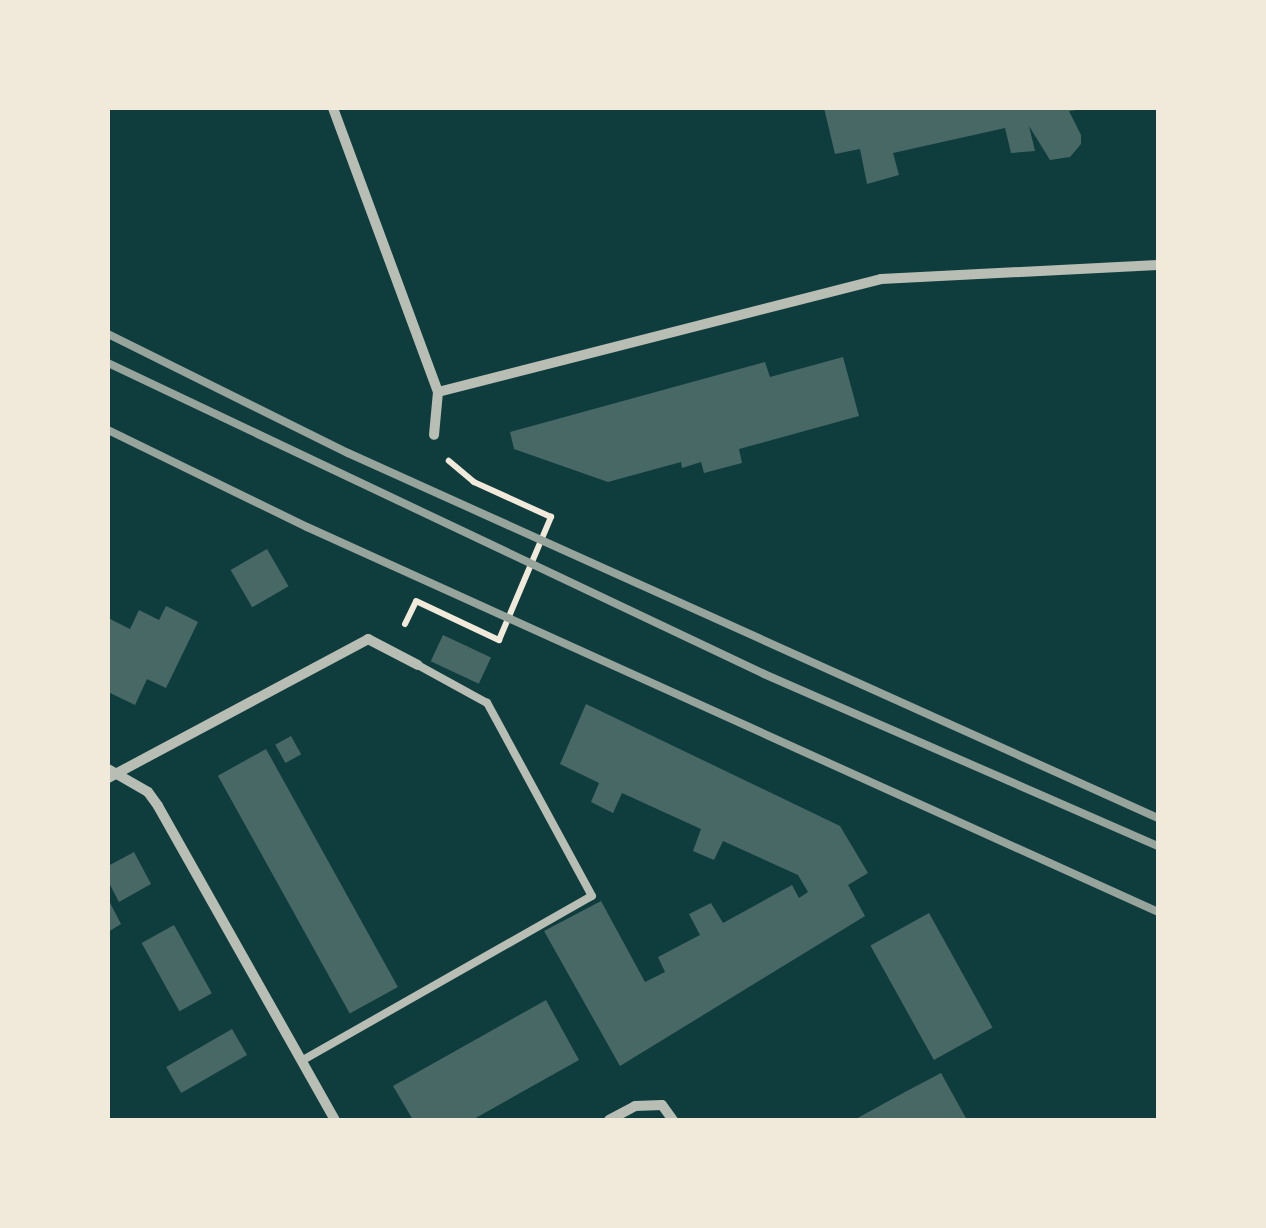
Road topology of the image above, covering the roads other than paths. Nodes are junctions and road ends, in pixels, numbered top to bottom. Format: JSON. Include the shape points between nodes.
{"nodes":[{"id":1,"x":332,"y":108,"type":"edge"},
{"id":2,"x":1158,"y":265,"type":"edge"},
{"id":3,"x":438,"y":392,"type":"junction"},
{"id":4,"x":434,"y":435,"type":"dead end"},
{"id":5,"x":418,"y":665,"type":"joint"},
{"id":6,"x":110,"y":773,"type":"edge"},
{"id":7,"x":302,"y":1060,"type":"junction"},
{"id":8,"x":335,"y":1120,"type":"edge"},
{"id":9,"x":609,"y":1120,"type":"edge"},
{"id":10,"x":673,"y":1120,"type":"edge"}],
"edges":[{"from":1,"to":3,"type":"street"},
{"from":2,"to":3,"type":"street","via":[[881,279]]},
{"from":3,"to":4,"type":"street"},
{"from":5,"to":6,"type":"street","via":[[368,639]]},
{"from":5,"to":7,"type":"lane","via":[[487,703],[592,896]]},
{"from":6,"to":7,"type":"street","via":[[148,792],[158,806]]},
{"from":7,"to":8,"type":"street"},
{"from":9,"to":10,"type":"street","via":[[635,1106],[662,1105]]}]}
